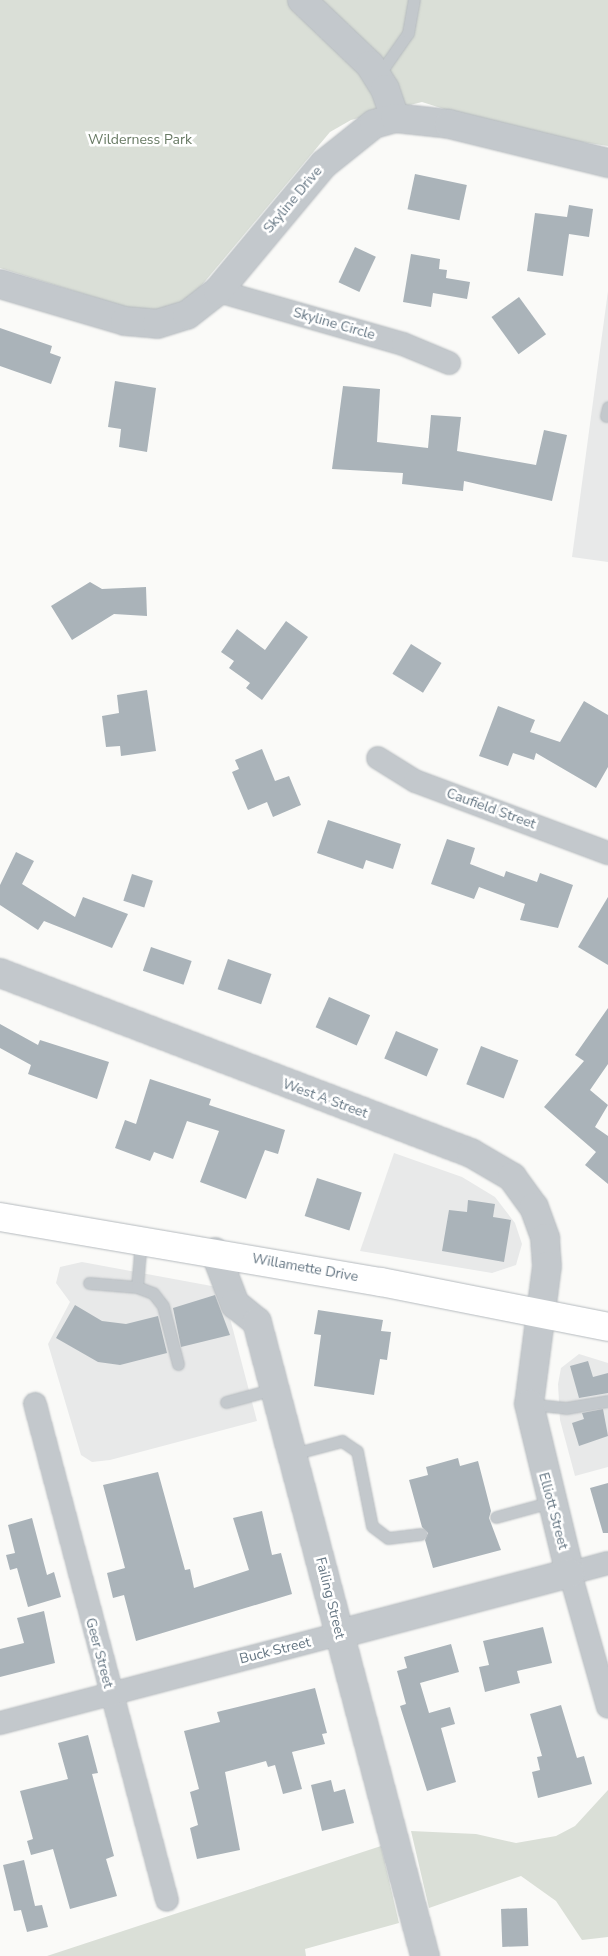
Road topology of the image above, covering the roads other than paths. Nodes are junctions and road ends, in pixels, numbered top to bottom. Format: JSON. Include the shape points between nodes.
{"nodes":[{"id":1,"x":302,"y":0,"type":"edge"},
{"id":2,"x":414,"y":0,"type":"edge"},
{"id":3,"x":378,"y":76,"type":"junction"},
{"id":4,"x":395,"y":118,"type":"junction"},
{"id":5,"x":608,"y":163,"type":"edge"},
{"id":6,"x":0,"y":284,"type":"edge"},
{"id":7,"x":218,"y":291,"type":"junction"},
{"id":8,"x":449,"y":363,"type":"dead end"},
{"id":9,"x":378,"y":758,"type":"dead end"},
{"id":10,"x":608,"y":853,"type":"edge"},
{"id":11,"x":0,"y":973,"type":"edge"},
{"id":12,"x":0,"y":1217,"type":"edge"},
{"id":13,"x":141,"y":1240,"type":"junction"},
{"id":14,"x":215,"y":1252,"type":"junction"},
{"id":15,"x":89,"y":1283,"type":"dead end"},
{"id":16,"x":137,"y":1287,"type":"junction"},
{"id":17,"x":538,"y":1311,"type":"junction"},
{"id":18,"x":608,"y":1327,"type":"edge"},
{"id":19,"x":178,"y":1364,"type":"dead end"},
{"id":20,"x":276,"y":1388,"type":"junction"},
{"id":21,"x":608,"y":1400,"type":"edge"},
{"id":22,"x":226,"y":1402,"type":"dead end"},
{"id":23,"x":35,"y":1404,"type":"dead end"},
{"id":24,"x":529,"y":1404,"type":"junction"},
{"id":25,"x":293,"y":1454,"type":"junction"},
{"id":26,"x":551,"y":1502,"type":"junction"},
{"id":27,"x":496,"y":1517,"type":"dead end"},
{"id":28,"x":421,"y":1534,"type":"dead end"},
{"id":29,"x":608,"y":1563,"type":"edge"},
{"id":30,"x":570,"y":1573,"type":"junction"},
{"id":31,"x":339,"y":1634,"type":"junction"},
{"id":32,"x":110,"y":1694,"type":"junction"},
{"id":33,"x":608,"y":1707,"type":"edge"},
{"id":34,"x":0,"y":1723,"type":"edge"},
{"id":35,"x":167,"y":1900,"type":"dead end"},
{"id":36,"x":425,"y":1956,"type":"edge"}],
"edges":[{"from":1,"to":3,"type":"street","via":[[339,31]]},
{"from":2,"to":3,"type":"lane","via":[[408,33]]},
{"from":3,"to":4,"type":"street"},
{"from":4,"to":5,"type":"street","name":"Skyline Drive","via":[[449,124]]},
{"from":4,"to":7,"type":"street","name":"Skyline Drive","via":[[374,124],[324,164]]},
{"from":6,"to":7,"type":"street","name":"Skyline Drive","via":[[144,324],[187,315]]},
{"from":7,"to":8,"type":"street","name":"Skyline Circle","via":[[403,344]]},
{"from":9,"to":10,"type":"street","name":"Caufield Street","via":[[415,781]]},
{"from":11,"to":17,"type":"street","name":"West A Street","via":[[496,1165],[529,1197],[545,1238],[547,1266]]},
{"from":12,"to":13,"type":"main road","name":"Willamette Drive"},
{"from":13,"to":14,"type":"main road","name":"Willamette Drive"},
{"from":13,"to":16,"type":"lane"},
{"from":14,"to":17,"type":"main road","name":"Willamette Drive"},
{"from":14,"to":20,"type":"street","name":"Failing Street","via":[[235,1304],[257,1322]]},
{"from":15,"to":16,"type":"lane"},
{"from":16,"to":19,"type":"lane","via":[[154,1293],[164,1306]]},
{"from":17,"to":18,"type":"main road","name":"Willamette Drive"},
{"from":17,"to":24,"type":"street","name":"Elliott Street"},
{"from":20,"to":22,"type":"lane"},
{"from":20,"to":25,"type":"street","name":"Failing Street"},
{"from":21,"to":24,"type":"lane","via":[[566,1408]]},
{"from":23,"to":32,"type":"street","name":"Geer Street"},
{"from":24,"to":26,"type":"street","name":"Elliott Street"},
{"from":25,"to":28,"type":"lane","via":[[342,1441],[357,1451],[372,1526],[388,1538]]},
{"from":25,"to":31,"type":"street","name":"Failing Street"},
{"from":26,"to":27,"type":"lane"},
{"from":26,"to":30,"type":"street","name":"Elliott Street"},
{"from":29,"to":30,"type":"street","name":"Buck Street"},
{"from":30,"to":31,"type":"street","name":"Buck Street"},
{"from":30,"to":33,"type":"street","name":"Elliott Street"},
{"from":31,"to":32,"type":"street","name":"Buck Street"},
{"from":31,"to":36,"type":"street","name":"Failing Street"},
{"from":32,"to":34,"type":"street","name":"Buck Street"},
{"from":32,"to":35,"type":"street","name":"Geer Street"}]}
